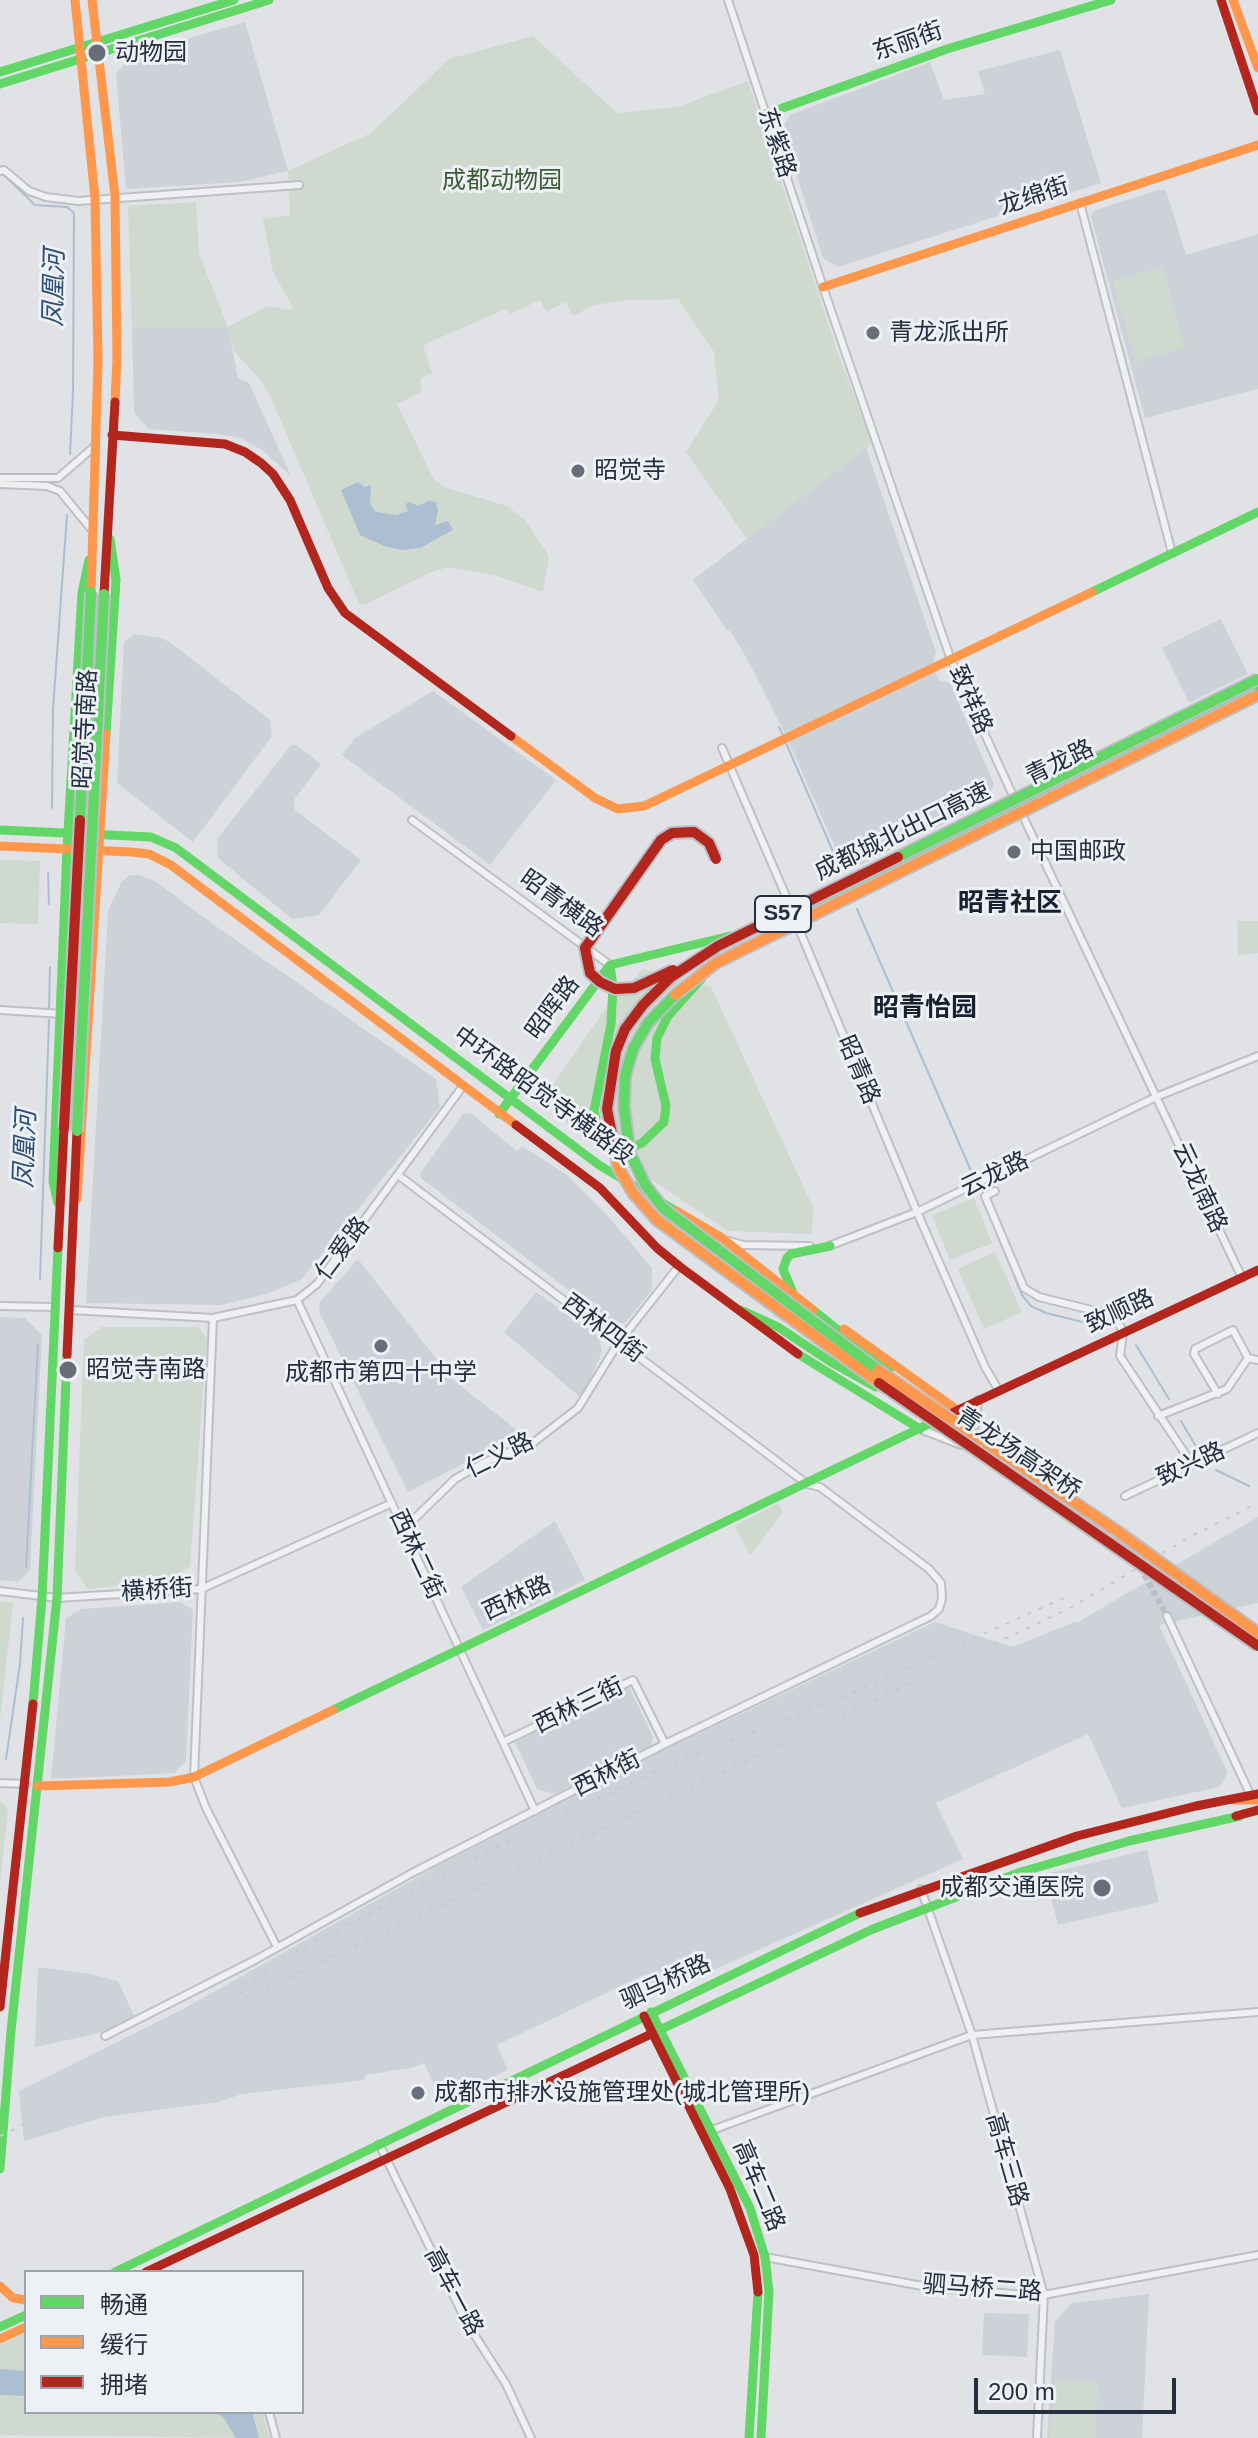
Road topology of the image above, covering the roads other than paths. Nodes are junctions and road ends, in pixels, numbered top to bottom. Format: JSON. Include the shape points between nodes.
{"nodes":[{"id":1,"x":75,"y":0,"type":"edge"},
{"id":2,"x":92,"y":0,"type":"edge"},
{"id":3,"x":234,"y":0,"type":"edge"},
{"id":4,"x":269,"y":0,"type":"edge"},
{"id":5,"x":728,"y":0,"type":"edge"},
{"id":6,"x":1111,"y":0,"type":"edge"},
{"id":7,"x":1221,"y":0,"type":"edge"},
{"id":8,"x":1233,"y":0,"type":"edge"},
{"id":9,"x":97,"y":41,"type":"junction"},
{"id":10,"x":80,"y":47,"type":"junction"},
{"id":11,"x":98,"y":54,"type":"junction"},
{"id":12,"x":81,"y":59,"type":"junction"},
{"id":13,"x":1258,"y":68,"type":"edge"},
{"id":14,"x":0,"y":72,"type":"edge"},
{"id":15,"x":0,"y":84,"type":"edge"},
{"id":16,"x":1258,"y":111,"type":"edge"},
{"id":17,"x":766,"y":114,"type":"junction"},
{"id":18,"x":1258,"y":145,"type":"edge"},
{"id":19,"x":2,"y":170,"type":"edge"},
{"id":20,"x":299,"y":185,"type":"dead end"},
{"id":21,"x":115,"y":196,"type":"junction"},
{"id":22,"x":95,"y":198,"type":"junction"},
{"id":23,"x":1080,"y":203,"type":"junction"},
{"id":24,"x":823,"y":287,"type":"junction"},
{"id":25,"x":112,"y":435,"type":"junction"},
{"id":26,"x":95,"y":446,"type":"junction"},
{"id":27,"x":0,"y":478,"type":"edge"},
{"id":28,"x":0,"y":484,"type":"edge"},
{"id":29,"x":1258,"y":512,"type":"edge"},
{"id":30,"x":109,"y":531,"type":"junction"},
{"id":31,"x":92,"y":536,"type":"junction"},
{"id":32,"x":1172,"y":553,"type":"junction"},
{"id":33,"x":951,"y":660,"type":"junction"},
{"id":34,"x":1258,"y":679,"type":"edge"},
{"id":35,"x":1258,"y":687,"type":"edge"},
{"id":36,"x":1258,"y":695,"type":"edge"},
{"id":37,"x":722,"y":748,"type":"dead end"},
{"id":38,"x":730,"y":767,"type":"junction"},
{"id":39,"x":1018,"y":806,"type":"junction"},
{"id":40,"x":412,"y":820,"type":"dead end"},
{"id":41,"x":0,"y":830,"type":"edge"},
{"id":42,"x":68,"y":834,"type":"junction"},
{"id":43,"x":100,"y":834,"type":"junction"},
{"id":44,"x":0,"y":846,"type":"edge"},
{"id":45,"x":67,"y":849,"type":"junction"},
{"id":46,"x":99,"y":850,"type":"junction"},
{"id":47,"x":716,"y":859,"type":"dead end"},
{"id":48,"x":794,"y":917,"type":"junction"},
{"id":49,"x":718,"y":946,"type":"junction"},
{"id":50,"x":716,"y":963,"type":"junction"},
{"id":51,"x":610,"y":965,"type":"junction"},
{"id":52,"x":0,"y":1010,"type":"edge"},
{"id":53,"x":62,"y":1014,"type":"junction"},
{"id":54,"x":91,"y":1016,"type":"junction"},
{"id":55,"x":1258,"y":1056,"type":"edge"},
{"id":56,"x":463,"y":1086,"type":"junction"},
{"id":57,"x":1156,"y":1097,"type":"junction"},
{"id":58,"x":510,"y":1100,"type":"junction"},
{"id":59,"x":499,"y":1114,"type":"junction"},
{"id":60,"x":398,"y":1175,"type":"junction"},
{"id":61,"x":995,"y":1191,"type":"dead end"},
{"id":62,"x":917,"y":1212,"type":"junction"},
{"id":63,"x":62,"y":1217,"type":"junction"},
{"id":64,"x":74,"y":1218,"type":"junction"},
{"id":65,"x":722,"y":1238,"type":"junction"},
{"id":66,"x":830,"y":1246,"type":"junction"},
{"id":67,"x":679,"y":1266,"type":"junction"},
{"id":68,"x":1258,"y":1270,"type":"edge"},
{"id":69,"x":1242,"y":1278,"type":"junction"},
{"id":70,"x":759,"y":1290,"type":"junction"},
{"id":71,"x":793,"y":1293,"type":"junction"},
{"id":72,"x":297,"y":1300,"type":"junction"},
{"id":73,"x":0,"y":1306,"type":"edge"},
{"id":74,"x":808,"y":1306,"type":"junction"},
{"id":75,"x":55,"y":1307,"type":"junction"},
{"id":76,"x":71,"y":1310,"type":"junction"},
{"id":77,"x":741,"y":1310,"type":"junction"},
{"id":78,"x":213,"y":1318,"type":"junction"},
{"id":79,"x":1123,"y":1333,"type":"junction"},
{"id":80,"x":619,"y":1342,"type":"junction"},
{"id":81,"x":1248,"y":1358,"type":"junction"},
{"id":82,"x":1258,"y":1360,"type":"edge"},
{"id":83,"x":999,"y":1391,"type":"junction"},
{"id":84,"x":1218,"y":1394,"type":"junction"},
{"id":85,"x":978,"y":1400,"type":"junction"},
{"id":86,"x":929,"y":1403,"type":"junction"},
{"id":87,"x":957,"y":1410,"type":"junction"},
{"id":88,"x":921,"y":1412,"type":"junction"},
{"id":89,"x":1158,"y":1416,"type":"junction"},
{"id":90,"x":920,"y":1429,"type":"junction"},
{"id":91,"x":1258,"y":1433,"type":"edge"},
{"id":92,"x":972,"y":1450,"type":"junction"},
{"id":93,"x":1192,"y":1464,"type":"junction"},
{"id":94,"x":807,"y":1484,"type":"junction"},
{"id":95,"x":1125,"y":1496,"type":"dead end"},
{"id":96,"x":392,"y":1503,"type":"junction"},
{"id":97,"x":404,"y":1529,"type":"junction"},
{"id":98,"x":1131,"y":1549,"type":"dead end"},
{"id":99,"x":201,"y":1589,"type":"junction"},
{"id":100,"x":0,"y":1591,"type":"edge"},
{"id":101,"x":42,"y":1598,"type":"junction"},
{"id":102,"x":57,"y":1598,"type":"junction"},
{"id":103,"x":1167,"y":1616,"type":"tunnel mouth"},
{"id":104,"x":1258,"y":1631,"type":"edge"},
{"id":105,"x":1258,"y":1648,"type":"edge"},
{"id":106,"x":460,"y":1649,"type":"junction"},
{"id":107,"x":503,"y":1742,"type":"junction"},
{"id":108,"x":665,"y":1744,"type":"junction"},
{"id":109,"x":194,"y":1777,"type":"junction"},
{"id":110,"x":0,"y":1783,"type":"edge"},
{"id":111,"x":32,"y":1785,"type":"junction"},
{"id":112,"x":1256,"y":1797,"type":"edge"},
{"id":113,"x":535,"y":1811,"type":"junction"},
{"id":114,"x":1258,"y":1812,"type":"edge"},
{"id":115,"x":921,"y":1889,"type":"junction"},
{"id":116,"x":928,"y":1906,"type":"junction"},
{"id":117,"x":277,"y":1947,"type":"junction"},
{"id":118,"x":0,"y":2007,"type":"edge"},
{"id":119,"x":1258,"y":2012,"type":"edge"},
{"id":120,"x":648,"y":2014,"type":"junction"},
{"id":121,"x":657,"y":2031,"type":"junction"},
{"id":122,"x":972,"y":2035,"type":"junction"},
{"id":123,"x":105,"y":2036,"type":"dead end"},
{"id":124,"x":712,"y":2130,"type":"junction"},
{"id":125,"x":379,"y":2144,"type":"junction"},
{"id":126,"x":387,"y":2160,"type":"junction"},
{"id":127,"x":0,"y":2169,"type":"edge"},
{"id":128,"x":1258,"y":2255,"type":"edge"},
{"id":129,"x":760,"y":2256,"type":"junction"},
{"id":130,"x":119,"y":2270,"type":"edge"},
{"id":131,"x":154,"y":2270,"type":"edge"},
{"id":132,"x":0,"y":2286,"type":"edge"},
{"id":133,"x":1044,"y":2295,"type":"junction"},
{"id":134,"x":24,"y":2300,"type":"edge"},
{"id":135,"x":24,"y":2316,"type":"edge"},
{"id":136,"x":0,"y":2327,"type":"edge"},
{"id":137,"x":24,"y":2328,"type":"edge"},
{"id":138,"x":0,"y":2339,"type":"edge"},
{"id":139,"x":270,"y":2414,"type":"edge"},
{"id":140,"x":276,"y":2438,"type":"edge"},
{"id":141,"x":531,"y":2438,"type":"edge"},
{"id":142,"x":749,"y":2438,"type":"edge"},
{"id":143,"x":761,"y":2438,"type":"edge"},
{"id":144,"x":1037,"y":2438,"type":"edge"}],
"edges":[{"from":1,"to":10,"type":"main road","name":"昭觉寺南路"},
{"from":2,"to":9,"type":"main road","name":"昭觉寺南路"},
{"from":3,"to":9,"type":"main road"},
{"from":4,"to":11,"type":"main road"},
{"from":5,"to":17,"type":"street","name":"东紫路"},
{"from":6,"to":17,"type":"main road","name":"东丽街","via":[[947,49]]},
{"from":7,"to":16,"type":"main road"},
{"from":8,"to":13,"type":"main road"},
{"from":9,"to":10,"type":"main road"},
{"from":9,"to":11,"type":"main road","name":"昭觉寺南路"},
{"from":10,"to":12,"type":"main road","name":"昭觉寺南路"},
{"from":10,"to":14,"type":"main road"},
{"from":11,"to":12,"type":"main road"},
{"from":11,"to":21,"type":"main road","name":"昭觉寺南路"},
{"from":12,"to":15,"type":"main road"},
{"from":12,"to":22,"type":"main road","name":"昭觉寺南路"},
{"from":17,"to":24,"type":"street","name":"东紫路"},
{"from":18,"to":23,"type":"main road","name":"龙绵街"},
{"from":19,"to":22,"type":"street","via":[[46,197]]},
{"from":20,"to":21,"type":"street"},
{"from":21,"to":22,"type":"street"},
{"from":21,"to":25,"type":"main road","name":"昭觉寺南路","via":[[117,359]]},
{"from":22,"to":26,"type":"main road","name":"昭觉寺南路"},
{"from":23,"to":24,"type":"main road","name":"龙绵街"},
{"from":23,"to":32,"type":"street"},
{"from":24,"to":33,"type":"street","name":"致祥路"},
{"from":25,"to":30,"type":"main road","name":"昭觉寺南路"},
{"from":25,"to":38,"type":"main road","via":[[225,444],[261,463],[290,500],[345,613],[607,805],[644,806]]},
{"from":26,"to":27,"type":"street","via":[[58,478]]},
{"from":26,"to":31,"type":"main road","name":"昭觉寺南路"},
{"from":28,"to":31,"type":"street","via":[[60,491]]},
{"from":29,"to":32,"type":"main road"},
{"from":30,"to":43,"type":"main road","name":"昭觉寺南路","via":[[116,580]]},
{"from":30,"to":64,"type":"main road","name":"昭觉寺南路","bridge":true},
{"from":31,"to":42,"type":"main road","name":"昭觉寺南路","via":[[82,593]]},
{"from":31,"to":63,"type":"main road","name":"昭觉寺南路","bridge":true},
{"from":32,"to":33,"type":"main road"},
{"from":33,"to":38,"type":"main road"},
{"from":33,"to":39,"type":"street","name":"致祥路"},
{"from":34,"to":49,"type":"main road","name":"成都城北出口高速","number":"S57","bridge":true},
{"from":35,"to":39,"type":"main road","name":"青龙路"},
{"from":36,"to":50,"type":"main road","name":"成都城北出口高速","number":"S57","bridge":true},
{"from":37,"to":38,"type":"street","name":"昭青路"},
{"from":38,"to":48,"type":"street","name":"昭青路"},
{"from":39,"to":48,"type":"main road","name":"青龙路"},
{"from":39,"to":57,"type":"street","name":"致祥路"},
{"from":40,"to":51,"type":"street","name":"昭青横路"},
{"from":41,"to":42,"type":"main road","name":"中环路昭觉寺横路段"},
{"from":42,"to":43,"type":"main road","name":"中环路昭觉寺横路段"},
{"from":42,"to":45,"type":"main road","name":"昭觉寺南路"},
{"from":43,"to":46,"type":"main road","name":"昭觉寺南路"},
{"from":43,"to":58,"type":"main road","name":"中环路昭觉寺横路段","via":[[151,837],[176,848]]},
{"from":44,"to":45,"type":"main road","name":"中环路昭觉寺横路段"},
{"from":45,"to":46,"type":"main road","name":"中环路昭觉寺横路段"},
{"from":45,"to":53,"type":"main road","name":"昭觉寺南路"},
{"from":46,"to":54,"type":"main road","name":"昭觉寺南路"},
{"from":46,"to":56,"type":"main road","name":"中环路昭觉寺横路段","via":[[149,854],[171,865]]},
{"from":47,"to":49,"type":"main road","bridge":true,"via":[[709,843],[694,832],[672,833],[661,840],[590,938],[585,957],[595,978],[624,990]]},
{"from":48,"to":51,"type":"main road","name":"昭青横路"},
{"from":48,"to":62,"type":"street","name":"昭青路"},
{"from":49,"to":70,"type":"main road","name":"成都城北出口高速","number":"S57","bridge":true,"via":[[671,977],[625,1029],[607,1109],[618,1167],[633,1193],[657,1220]]},
{"from":50,"to":51,"type":"main road","bridge":true,"via":[[668,1016],[657,1038],[664,1122],[651,1137],[616,1148],[599,1134],[594,1111],[611,1024]]},
{"from":50,"to":70,"type":"main road","name":"成都城北出口高速","number":"S57","bridge":true,"via":[[668,1000],[633,1049],[625,1076],[624,1124],[630,1153],[663,1208]]},
{"from":51,"to":58,"type":"main road","name":"昭晖路"},
{"from":52,"to":53,"type":"street"},
{"from":53,"to":54,"type":"street"},
{"from":53,"to":63,"type":"main road","name":"昭觉寺南路","via":[[53,1182]]},
{"from":54,"to":64,"type":"main road","name":"昭觉寺南路"},
{"from":55,"to":57,"type":"street","name":"云龙路"},
{"from":56,"to":59,"type":"main road","name":"中环路昭觉寺横路段"},
{"from":56,"to":60,"type":"street","name":"仁爱路"},
{"from":57,"to":62,"type":"street","name":"云龙路"},
{"from":57,"to":69,"type":"street","name":"云龙南路"},
{"from":58,"to":59,"type":"main road","name":"昭晖路"},
{"from":58,"to":65,"type":"main road","name":"中环路昭觉寺横路段","via":[[599,1165]]},
{"from":59,"to":67,"type":"main road","name":"中环路昭觉寺横路段","via":[[600,1188]]},
{"from":60,"to":72,"type":"street","name":"仁爱路","via":[[317,1284]]},
{"from":60,"to":80,"type":"street","name":"西林四街"},
{"from":61,"to":79,"type":"street","via":[[985,1196],[1024,1288],[1039,1297],[1116,1316]]},
{"from":62,"to":66,"type":"street","name":"云龙路"},
{"from":62,"to":83,"type":"street","name":"昭青路"},
{"from":63,"to":75,"type":"main road","name":"昭觉寺南路"},
{"from":64,"to":76,"type":"main road","name":"昭觉寺南路"},
{"from":65,"to":66,"type":"street","name":"云龙路","via":[[743,1245]]},
{"from":65,"to":71,"type":"main road","name":"中环路昭觉寺横路段"},
{"from":66,"to":71,"type":"main road","via":[[787,1258],[783,1269]]},
{"from":67,"to":77,"type":"main road","name":"中环路昭觉寺横路段"},
{"from":67,"to":80,"type":"street","name":"仁义路"},
{"from":68,"to":69,"type":"main road","name":"致顺路"},
{"from":69,"to":79,"type":"main road","name":"致顺路"},
{"from":70,"to":86,"type":"main road","name":"青龙场高架桥","bridge":true},
{"from":70,"to":88,"type":"main road","name":"青龙场高架桥","bridge":true},
{"from":71,"to":74,"type":"main road","name":"中环路昭觉寺横路段"},
{"from":72,"to":78,"type":"street","name":"仁爱路"},
{"from":72,"to":96,"type":"street","name":"西林二街"},
{"from":73,"to":75,"type":"street"},
{"from":74,"to":86,"type":"main road","bridge":true},
{"from":74,"to":87,"type":"main road","name":"中环路昭觉寺横路段"},
{"from":75,"to":101,"type":"main road","name":"昭觉寺南路"},
{"from":76,"to":78,"type":"street","name":"仁爱路"},
{"from":76,"to":102,"type":"main road","name":"昭觉寺南路"},
{"from":77,"to":88,"type":"main road","bridge":true},
{"from":77,"to":90,"type":"main road","name":"中环路昭觉寺横路段","via":[[810,1363]]},
{"from":78,"to":99,"type":"street"},
{"from":79,"to":83,"type":"main road","name":"致顺路"},
{"from":79,"to":89,"type":"street","via":[[1120,1356]]},
{"from":80,"to":94,"type":"street","name":"西林四街"},
{"from":80,"to":97,"type":"street","name":"仁义路","via":[[578,1408],[534,1442],[455,1479]]},
{"from":81,"to":82,"type":"street"},
{"from":81,"to":84,"type":"street"},
{"from":81,"to":84,"type":"street","via":[[1233,1330],[1195,1349]]},
{"from":83,"to":85,"type":"main road","name":"西林路"},
{"from":84,"to":89,"type":"street"},
{"from":85,"to":87,"type":"main road","name":"西林路"},
{"from":85,"to":92,"type":"street"},
{"from":86,"to":104,"type":"main road","name":"青龙场高架桥","bridge":true},
{"from":87,"to":90,"type":"main road","name":"西林路"},
{"from":88,"to":105,"type":"main road","name":"青龙场高架桥","bridge":true},
{"from":89,"to":93,"type":"street"},
{"from":90,"to":92,"type":"street"},
{"from":90,"to":94,"type":"main road","name":"西林路"},
{"from":91,"to":93,"type":"street","name":"致兴路"},
{"from":92,"to":98,"type":"street","via":[[1090,1529]]},
{"from":93,"to":95,"type":"street","name":"致兴路"},
{"from":94,"to":106,"type":"main road","name":"西林路"},
{"from":94,"to":108,"type":"street","name":"西林街","via":[[820,1487],[935,1574],[941,1583],[939,1609]]},
{"from":96,"to":97,"type":"street","name":"西林二街"},
{"from":96,"to":99,"type":"street","name":"横桥街"},
{"from":97,"to":106,"type":"street","name":"西林二街"},
{"from":99,"to":102,"type":"street","name":"横桥街"},
{"from":99,"to":109,"type":"street"},
{"from":100,"to":101,"type":"street","name":"横桥街"},
{"from":101,"to":102,"type":"street","name":"横桥街"},
{"from":101,"to":111,"type":"main road","name":"昭觉寺南路"},
{"from":102,"to":111,"type":"main road","name":"昭觉寺南路"},
{"from":103,"to":112,"type":"street"},
{"from":106,"to":107,"type":"street","name":"西林二街"},
{"from":106,"to":109,"type":"main road","name":"西林路"},
{"from":107,"to":108,"type":"street","name":"西林三街","via":[[633,1680]]},
{"from":107,"to":113,"type":"street","name":"西林二街"},
{"from":108,"to":113,"type":"street","name":"西林街"},
{"from":109,"to":111,"type":"main road","name":"西林路"},
{"from":109,"to":117,"type":"street"},
{"from":110,"to":111,"type":"street"},
{"from":111,"to":118,"type":"main road","name":"昭觉寺南路"},
{"from":111,"to":127,"type":"main road","name":"昭觉寺南路"},
{"from":112,"to":115,"type":"main road","name":"驷马桥路","via":[[1126,1822]]},
{"from":113,"to":117,"type":"street","name":"西林街"},
{"from":114,"to":116,"type":"main road","name":"驷马桥路","via":[[1062,1860]]},
{"from":115,"to":116,"type":"street","name":"高车三路"},
{"from":115,"to":120,"type":"main road","name":"驷马桥路"},
{"from":116,"to":121,"type":"main road","name":"驷马桥路"},
{"from":116,"to":122,"type":"street","name":"高车三路"},
{"from":117,"to":123,"type":"street","name":"西林街"},
{"from":119,"to":122,"type":"street"},
{"from":120,"to":121,"type":"main road","name":"高车二路"},
{"from":120,"to":125,"type":"main road","name":"驷马桥路"},
{"from":121,"to":124,"type":"main road","name":"高车二路"},
{"from":121,"to":126,"type":"main road","name":"驷马桥路"},
{"from":121,"to":129,"type":"main road","name":"高车二路"},
{"from":122,"to":124,"type":"street"},
{"from":122,"to":133,"type":"street","name":"高车三路"},
{"from":124,"to":129,"type":"main road","name":"高车二路","via":[[750,2208]]},
{"from":125,"to":126,"type":"street","name":"高车一路"},
{"from":125,"to":130,"type":"main road","name":"驷马桥路"},
{"from":126,"to":131,"type":"main road","name":"驷马桥路"},
{"from":126,"to":141,"type":"street","name":"高车一路"},
{"from":128,"to":133,"type":"street","name":"驷马桥二路"},
{"from":129,"to":133,"type":"street","name":"驷马桥二路","via":[[928,2287]]},
{"from":129,"to":142,"type":"main road","name":"高车二路"},
{"from":129,"to":143,"type":"main road","name":"高车二路","via":[[769,2292]]},
{"from":132,"to":134,"type":"main road"},
{"from":133,"to":144,"type":"street","name":"高车三路"},
{"from":135,"to":136,"type":"main road"},
{"from":137,"to":138,"type":"main road"},
{"from":139,"to":140,"type":"street"}]}
